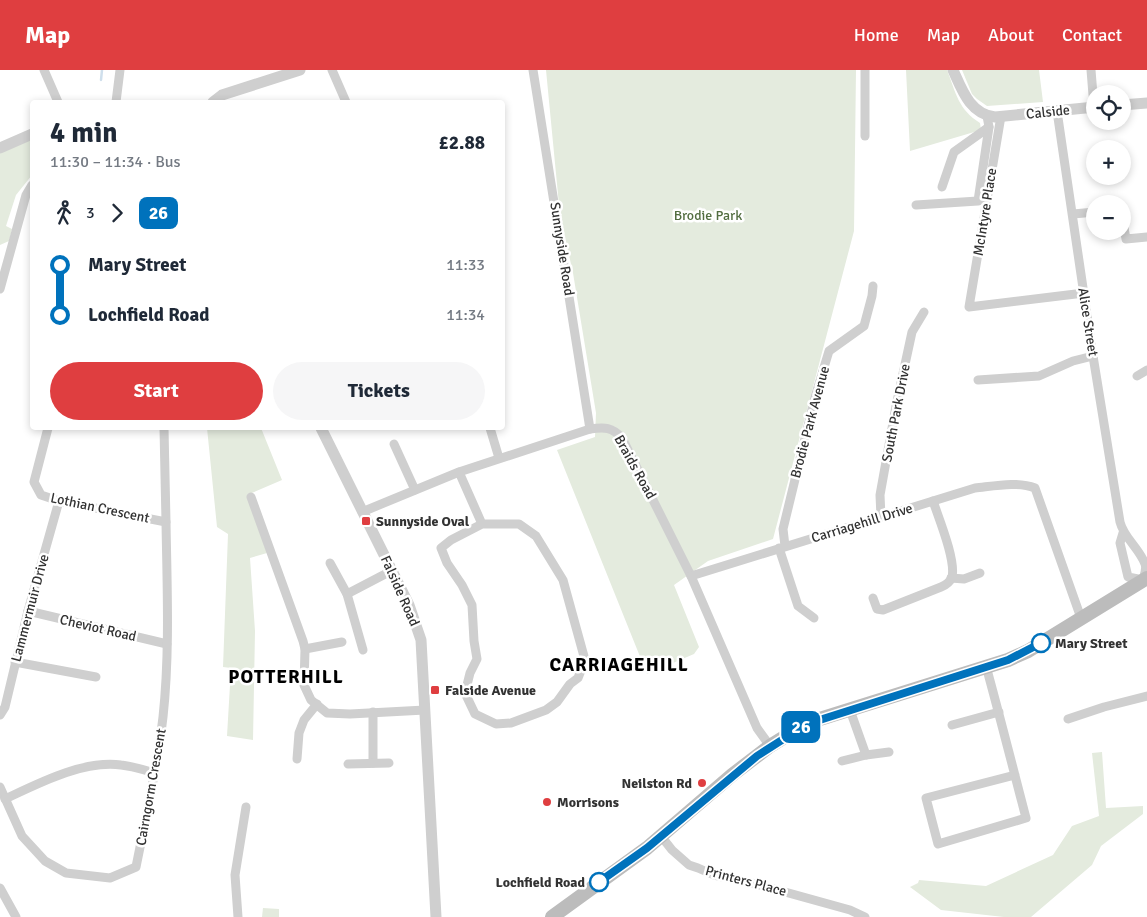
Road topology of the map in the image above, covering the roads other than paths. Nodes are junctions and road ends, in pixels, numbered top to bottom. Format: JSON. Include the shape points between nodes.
{"nodes":[{"id":1,"x":44,"y":70,"type":"edge"},
{"id":2,"x":120,"y":70,"type":"edge"},
{"id":3,"x":300,"y":70,"type":"edge"},
{"id":4,"x":332,"y":70,"type":"edge"},
{"id":5,"x":533,"y":70,"type":"edge"},
{"id":6,"x":864,"y":70,"type":"edge"},
{"id":7,"x":953,"y":70,"type":"edge"},
{"id":8,"x":1091,"y":70,"type":"edge"},
{"id":9,"x":1092,"y":85,"type":"edge"},
{"id":10,"x":245,"y":88,"type":"junction"},
{"id":11,"x":57,"y":100,"type":"edge"},
{"id":12,"x":116,"y":100,"type":"edge"},
{"id":13,"x":216,"y":100,"type":"edge"},
{"id":14,"x":230,"y":100,"type":"edge"},
{"id":15,"x":345,"y":100,"type":"edge"},
{"id":16,"x":1147,"y":103,"type":"edge"},
{"id":17,"x":1131,"y":104,"type":"edge"},
{"id":18,"x":1086,"y":108,"type":"edge"},
{"id":19,"x":1057,"y":111,"type":"junction"},
{"id":20,"x":1001,"y":116,"type":"junction"},
{"id":21,"x":988,"y":122,"type":"junction"},
{"id":22,"x":30,"y":135,"type":"edge"},
{"id":23,"x":865,"y":136,"type":"dead end"},
{"id":24,"x":0,"y":148,"type":"edge"},
{"id":25,"x":942,"y":187,"type":"dead end"},
{"id":26,"x":30,"y":188,"type":"edge"},
{"id":27,"x":916,"y":205,"type":"dead end"},
{"id":28,"x":1086,"y":213,"type":"edge"},
{"id":29,"x":1073,"y":214,"type":"junction"},
{"id":30,"x":1147,"y":237,"type":"edge"},
{"id":31,"x":1131,"y":239,"type":"edge"},
{"id":32,"x":0,"y":252,"type":"edge"},
{"id":33,"x":10,"y":255,"type":"junction"},
{"id":34,"x":873,"y":286,"type":"dead end"},
{"id":35,"x":0,"y":289,"type":"edge"},
{"id":36,"x":1084,"y":293,"type":"junction"},
{"id":37,"x":924,"y":312,"type":"dead end"},
{"id":38,"x":1093,"y":356,"type":"junction"},
{"id":39,"x":1147,"y":370,"type":"edge"},
{"id":40,"x":1137,"y":376,"type":"dead end"},
{"id":41,"x":978,"y":380,"type":"dead end"},
{"id":42,"x":590,"y":429,"type":"junction"},
{"id":43,"x":47,"y":430,"type":"edge"},
{"id":44,"x":164,"y":430,"type":"edge"},
{"id":45,"x":322,"y":430,"type":"edge"},
{"id":46,"x":491,"y":430,"type":"edge"},
{"id":47,"x":394,"y":444,"type":"dead end"},
{"id":48,"x":499,"y":458,"type":"junction"},
{"id":49,"x":459,"y":472,"type":"junction"},
{"id":50,"x":415,"y":490,"type":"junction"},
{"id":51,"x":251,"y":497,"type":"dead end"},
{"id":52,"x":59,"y":500,"type":"junction"},
{"id":53,"x":933,"y":502,"type":"junction"},
{"id":54,"x":362,"y":512,"type":"junction"},
{"id":55,"x":881,"y":517,"type":"junction"},
{"id":56,"x":166,"y":522,"type":"junction"},
{"id":57,"x":482,"y":524,"type":"junction"},
{"id":58,"x":1123,"y":532,"type":"junction"},
{"id":59,"x":782,"y":547,"type":"junction"},
{"id":60,"x":330,"y":564,"type":"dead end"},
{"id":61,"x":391,"y":571,"type":"junction"},
{"id":62,"x":980,"y":573,"type":"dead end"},
{"id":63,"x":692,"y":576,"type":"junction"},
{"id":64,"x":951,"y":578,"type":"junction"},
{"id":65,"x":1145,"y":579,"type":"edge"},
{"id":66,"x":347,"y":594,"type":"junction"},
{"id":67,"x":873,"y":598,"type":"dead end"},
{"id":68,"x":28,"y":612,"type":"junction"},
{"id":69,"x":814,"y":618,"type":"dead end"},
{"id":70,"x":1080,"y":618,"type":"junction"},
{"id":71,"x":342,"y":642,"type":"dead end"},
{"id":72,"x":167,"y":644,"type":"junction"},
{"id":73,"x":305,"y":649,"type":"junction"},
{"id":74,"x":363,"y":650,"type":"dead end"},
{"id":75,"x":15,"y":662,"type":"junction"},
{"id":76,"x":986,"y":666,"type":"junction"},
{"id":77,"x":96,"y":677,"type":"dead end"},
{"id":78,"x":1147,"y":696,"type":"edge"},
{"id":79,"x":317,"y":704,"type":"junction"},
{"id":80,"x":424,"y":710,"type":"junction"},
{"id":81,"x":850,"y":710,"type":"junction"},
{"id":82,"x":373,"y":712,"type":"junction"},
{"id":83,"x":999,"y":712,"type":"junction"},
{"id":84,"x":0,"y":715,"type":"edge"},
{"id":85,"x":1068,"y":719,"type":"dead end"},
{"id":86,"x":952,"y":725,"type":"dead end"},
{"id":87,"x":770,"y":746,"type":"junction"},
{"id":88,"x":889,"y":752,"type":"dead end"},
{"id":89,"x":866,"y":755,"type":"junction"},
{"id":90,"x":297,"y":760,"type":"dead end"},
{"id":91,"x":842,"y":761,"type":"dead end"},
{"id":92,"x":373,"y":763,"type":"junction"},
{"id":93,"x":389,"y":763,"type":"dead end"},
{"id":94,"x":348,"y":764,"type":"dead end"},
{"id":95,"x":155,"y":773,"type":"junction"},
{"id":96,"x":1015,"y":775,"type":"junction"},
{"id":97,"x":0,"y":787,"type":"edge"},
{"id":98,"x":5,"y":799,"type":"junction"},
{"id":99,"x":246,"y":807,"type":"dead end"},
{"id":100,"x":660,"y":836,"type":"junction"},
{"id":101,"x":0,"y":888,"type":"edge"},
{"id":102,"x":842,"y":912,"type":"edge"},
{"id":103,"x":554,"y":916,"type":"edge"},
{"id":104,"x":16,"y":917,"type":"edge"},
{"id":105,"x":238,"y":917,"type":"edge"},
{"id":106,"x":436,"y":917,"type":"edge"},
{"id":107,"x":865,"y":917,"type":"edge"}],
"edges":[{"from":1,"to":11,"type":"street"},
{"from":2,"to":12,"type":"street"},
{"from":3,"to":10,"type":"street"},
{"from":4,"to":15,"type":"street"},
{"from":5,"to":42,"type":"street","name":"Sunnyside Road"},
{"from":6,"to":23,"type":"street"},
{"from":7,"to":21,"type":"street","via":[[967,100]]},
{"from":8,"to":9,"type":"street"},
{"from":10,"to":13,"type":"street"},
{"from":10,"to":14,"type":"street"},
{"from":16,"to":17,"type":"street"},
{"from":18,"to":19,"type":"street","name":"Calside"},
{"from":19,"to":20,"type":"street","name":"Calside"},
{"from":19,"to":29,"type":"street","name":"Alice Street"},
{"from":20,"to":21,"type":"street","name":"Calside"},
{"from":20,"to":36,"type":"street","name":"McIntyre Place","via":[[969,307]]},
{"from":21,"to":25,"type":"street","via":[[954,152]]},
{"from":21,"to":27,"type":"street","via":[[978,201]]},
{"from":22,"to":24,"type":"street"},
{"from":26,"to":33,"type":"street"},
{"from":28,"to":29,"type":"street"},
{"from":29,"to":36,"type":"street","name":"Alice Street"},
{"from":30,"to":31,"type":"street"},
{"from":32,"to":33,"type":"street"},
{"from":33,"to":35,"type":"street"},
{"from":34,"to":59,"type":"street","name":"Brodie Park Avenue","via":[[864,326],[829,351],[783,529]]},
{"from":36,"to":38,"type":"street","name":"Alice Street"},
{"from":37,"to":55,"type":"street","name":"South Park Drive","via":[[912,332],[896,406],[880,495]]},
{"from":38,"to":41,"type":"street","via":[[1039,376]]},
{"from":38,"to":58,"type":"street","name":"Alice Street"},
{"from":39,"to":40,"type":"street"},
{"from":42,"to":48,"type":"street","name":"Braids Road"},
{"from":42,"to":63,"type":"street","name":"Braids Road","via":[[606,426],[622,438]]},
{"from":43,"to":52,"type":"street","name":"Lothian Crescent","via":[[34,482],[41,495]]},
{"from":44,"to":56,"type":"street","name":"Lothian Crescent"},
{"from":45,"to":54,"type":"street","name":"Falside Road"},
{"from":46,"to":48,"type":"street"},
{"from":47,"to":50,"type":"street"},
{"from":48,"to":49,"type":"street","name":"Braids Road"},
{"from":49,"to":50,"type":"street","name":"Braids Road"},
{"from":49,"to":57,"type":"street"},
{"from":50,"to":54,"type":"street","name":"Braids Road"},
{"from":51,"to":73,"type":"street"},
{"from":52,"to":56,"type":"street","name":"Lothian Crescent"},
{"from":52,"to":68,"type":"street","name":"Lammermuir Drive"},
{"from":53,"to":55,"type":"street","name":"Carriagehill Drive"},
{"from":53,"to":64,"type":"street","via":[[953,563]]},
{"from":53,"to":70,"type":"street","name":"Carriagehill Drive","via":[[975,488],[1003,485],[1036,488]]},
{"from":54,"to":61,"type":"street","name":"Falside Road"},
{"from":55,"to":59,"type":"street","name":"Carriagehill Drive"},
{"from":56,"to":72,"type":"street","name":"Cairngorm Crescent"},
{"from":57,"to":57,"type":"street","via":[[519,524],[536,536],[563,580],[584,660],[578,678],[557,702],[511,724],[496,724],[475,714],[465,693],[477,659],[472,605],[441,548]]},
{"from":58,"to":65,"type":"street","name":"Alice Street","via":[[1146,566]]},
{"from":58,"to":65,"type":"street","name":"Alice Street","via":[[1120,543],[1128,578]]},
{"from":59,"to":63,"type":"street","name":"Carriagehill Drive"},
{"from":59,"to":69,"type":"street","name":"Brodie Park Avenue","via":[[798,606]]},
{"from":60,"to":66,"type":"street"},
{"from":61,"to":66,"type":"street"},
{"from":61,"to":80,"type":"street","name":"Falside Road","via":[[409,605],[421,640]]},
{"from":62,"to":64,"type":"street","via":[[964,579]]},
{"from":63,"to":87,"type":"street","name":"Braids Road","via":[[757,728]]},
{"from":64,"to":67,"type":"street","via":[[941,587],[883,610],[877,609]]},
{"from":65,"to":70,"type":"main road"},
{"from":66,"to":74,"type":"street"},
{"from":68,"to":72,"type":"street","name":"Cheviot Road"},
{"from":68,"to":75,"type":"street","name":"Lammermuir Drive"},
{"from":70,"to":76,"type":"main road","via":[[1028,651]]},
{"from":71,"to":73,"type":"street"},
{"from":72,"to":95,"type":"street","name":"Cairngorm Crescent","via":[[163,715]]},
{"from":73,"to":79,"type":"street","via":[[304,685],[311,700]]},
{"from":75,"to":77,"type":"street"},
{"from":75,"to":84,"type":"street","name":"Lammermuir Drive","via":[[5,707]]},
{"from":76,"to":81,"type":"main road"},
{"from":76,"to":83,"type":"street"},
{"from":78,"to":85,"type":"street"},
{"from":79,"to":82,"type":"street","via":[[327,713]]},
{"from":79,"to":90,"type":"street","via":[[304,720],[299,733]]},
{"from":80,"to":82,"type":"street"},
{"from":80,"to":106,"type":"street","name":"Falside Road"},
{"from":81,"to":87,"type":"main road","via":[[807,724]]},
{"from":81,"to":89,"type":"street"},
{"from":82,"to":92,"type":"street"},
{"from":83,"to":86,"type":"street"},
{"from":83,"to":96,"type":"street"},
{"from":87,"to":100,"type":"main road"},
{"from":88,"to":89,"type":"street"},
{"from":89,"to":91,"type":"street"},
{"from":92,"to":93,"type":"street"},
{"from":92,"to":94,"type":"street"},
{"from":95,"to":98,"type":"street","via":[[120,764],[88,766],[40,782]]},
{"from":95,"to":98,"type":"street","name":"Cairngorm Crescent","via":[[136,867],[110,878],[66,872],[45,861],[22,836]]},
{"from":96,"to":96,"type":"street","via":[[1026,818],[938,844],[926,798]]},
{"from":97,"to":98,"type":"street","name":"Cairngorm Crescent"},
{"from":99,"to":105,"type":"street","via":[[235,875]]},
{"from":100,"to":102,"type":"street","name":"Printers Place","via":[[689,865],[714,875],[760,884]]},
{"from":100,"to":103,"type":"main road"},
{"from":101,"to":104,"type":"street"},
{"from":102,"to":107,"type":"street","name":"Printers Place"}]}
